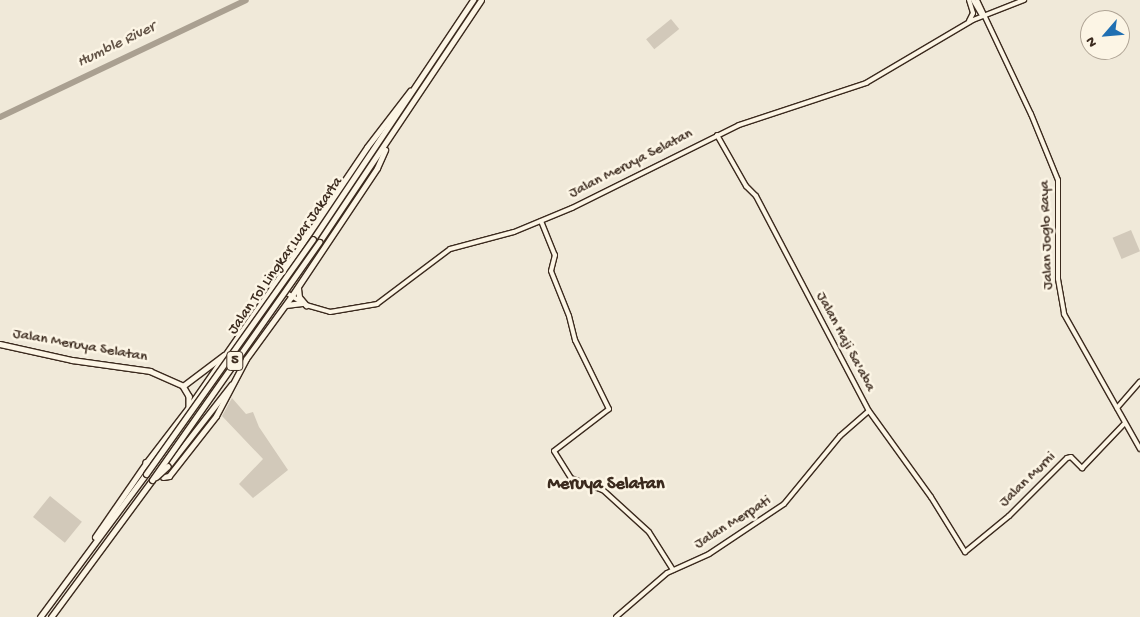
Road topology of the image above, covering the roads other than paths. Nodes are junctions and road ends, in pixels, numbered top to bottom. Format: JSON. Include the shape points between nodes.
{"nodes":[{"id":1,"x":473,"y":0,"type":"edge"},
{"id":2,"x":481,"y":0,"type":"edge"},
{"id":3,"x":971,"y":0,"type":"edge"},
{"id":4,"x":977,"y":0,"type":"edge"},
{"id":5,"x":1024,"y":0,"type":"edge"},
{"id":6,"x":982,"y":16,"type":"junction"},
{"id":7,"x":963,"y":26,"type":"junction"},
{"id":8,"x":413,"y":89,"type":"junction"},
{"id":9,"x":717,"y":135,"type":"junction"},
{"id":10,"x":387,"y":145,"type":"junction"},
{"id":11,"x":541,"y":221,"type":"junction"},
{"id":12,"x":272,"y":287,"type":"junction"},
{"id":13,"x":298,"y":287,"type":"junction"},
{"id":14,"x":292,"y":296,"type":"junction"},
{"id":15,"x":304,"y":304,"type":"junction"},
{"id":16,"x":284,"y":306,"type":"junction"},
{"id":17,"x":0,"y":344,"type":"edge"},
{"id":18,"x":226,"y":354,"type":"junction"},
{"id":19,"x":1140,"y":382,"type":"edge"},
{"id":20,"x":231,"y":384,"type":"junction"},
{"id":21,"x":184,"y":386,"type":"junction"},
{"id":22,"x":189,"y":407,"type":"junction"},
{"id":23,"x":1117,"y":408,"type":"junction"},
{"id":24,"x":869,"y":411,"type":"junction"},
{"id":25,"x":1125,"y":423,"type":"junction"},
{"id":26,"x":1140,"y":449,"type":"edge"},
{"id":27,"x":147,"y":464,"type":"joint"},
{"id":28,"x":163,"y":477,"type":"dead end"},
{"id":29,"x":152,"y":480,"type":"junction"},
{"id":30,"x":965,"y":552,"type":"joint"},
{"id":31,"x":85,"y":555,"type":"junction"},
{"id":32,"x":673,"y":570,"type":"junction"},
{"id":33,"x":40,"y":617,"type":"edge"},
{"id":34,"x":51,"y":617,"type":"edge"},
{"id":35,"x":616,"y":617,"type":"edge"}],
"edges":[{"from":1,"to":8,"type":"highway","name":"Jalan Tol Lingkar Luar Jakarta","number":"5"},
{"from":2,"to":10,"type":"highway","name":"Jalan Tol Lingkar Luar Jakarta","number":"5"},
{"from":3,"to":6,"type":"street","name":"Jalan Joglo Raya"},
{"from":3,"to":7,"type":"street","via":[[972,17]]},
{"from":4,"to":6,"type":"street","name":"Jalan Joglo Raya"},
{"from":5,"to":6,"type":"street","name":"Jalan Meruya Selatan"},
{"from":6,"to":7,"type":"street","name":"Jalan Meruya Selatan"},
{"from":6,"to":23,"type":"street","name":"Jalan Joglo Raya","via":[[1031,114],[1058,180],[1058,279],[1064,314]]},
{"from":7,"to":9,"type":"street","name":"Jalan Meruya Selatan","via":[[866,83],[743,123]]},
{"from":8,"to":12,"type":"highway","via":[[404,96],[367,147]]},
{"from":8,"to":31,"type":"highway","name":"Jalan Tol Lingkar Luar Jakarta","number":"5","bridge":true,"via":[[270,303]]},
{"from":9,"to":11,"type":"street","name":"Jalan Meruya Selatan","via":[[601,195]]},
{"from":9,"to":24,"type":"street","name":"Jalan Haji Sa'aba","via":[[746,186],[756,196]]},
{"from":10,"to":13,"type":"highway","via":[[377,168]]},
{"from":10,"to":29,"type":"highway","name":"Jalan Tol Lingkar Luar Jakarta","number":"5","bridge":true},
{"from":11,"to":15,"type":"street","name":"Jalan Meruya Selatan","via":[[450,249],[377,304],[336,313]]},
{"from":11,"to":32,"type":"street","via":[[555,255],[551,271],[575,340],[609,407],[608,412],[554,451],[571,478],[603,490],[649,532]]},
{"from":12,"to":14,"type":"street","name":"Jalan Meruya Selatan"},
{"from":12,"to":16,"type":"main road","via":[[284,294]]},
{"from":12,"to":18,"type":"main road"},
{"from":13,"to":14,"type":"highway"},
{"from":13,"to":15,"type":"highway"},
{"from":14,"to":15,"type":"street","name":"Jalan Meruya Selatan"},
{"from":14,"to":16,"type":"main road"},
{"from":15,"to":16,"type":"main road"},
{"from":16,"to":20,"type":"main road"},
{"from":17,"to":21,"type":"main road","name":"Jalan Meruya Selatan","via":[[72,360],[150,371]]},
{"from":18,"to":21,"type":"main road","via":[[210,363]]},
{"from":18,"to":22,"type":"main road"},
{"from":19,"to":23,"type":"street"},
{"from":20,"to":28,"type":"main road","via":[[227,399],[216,416]]},
{"from":20,"to":29,"type":"highway","bridge":true,"via":[[168,466]]},
{"from":21,"to":22,"type":"main road","via":[[189,396]]},
{"from":22,"to":27,"type":"main road"},
{"from":23,"to":25,"type":"street","name":"Jalan Joglo Raya"},
{"from":24,"to":30,"type":"street","name":"Jalan Haji Sa'aba","via":[[931,497]]},
{"from":24,"to":32,"type":"street","name":"Jalan Merpati","via":[[840,436],[784,504],[709,554]]},
{"from":25,"to":26,"type":"street","name":"Jalan Joglo Raya"},
{"from":25,"to":30,"type":"street","name":"Jalan Murni","via":[[1082,468],[1071,457],[1067,458],[1009,516]]},
{"from":27,"to":31,"type":"highway"},
{"from":29,"to":34,"type":"highway","name":"Jalan Tol Lingkar Luar Jakarta","number":"5"},
{"from":31,"to":33,"type":"highway","name":"Jalan Tol Lingkar Luar Jakarta","number":"5"},
{"from":32,"to":35,"type":"street","name":"Jalan Merpati"}]}
